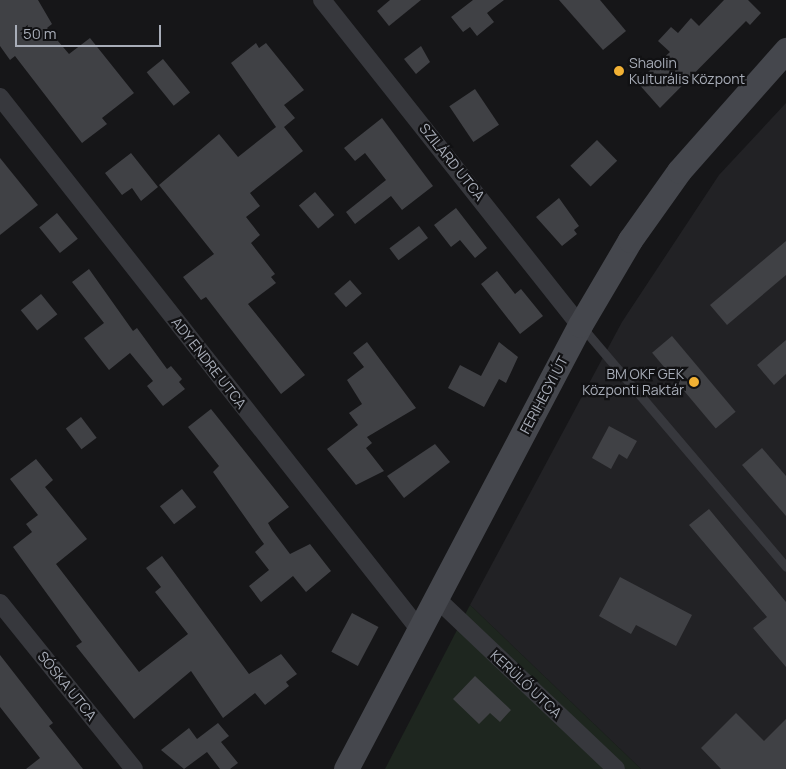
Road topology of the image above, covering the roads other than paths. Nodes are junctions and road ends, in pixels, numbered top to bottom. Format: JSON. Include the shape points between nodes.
{"nodes":[{"id":1,"x":322,"y":0,"type":"edge"},
{"id":2,"x":786,"y":50,"type":"edge"},
{"id":3,"x":0,"y":97,"type":"edge"},
{"id":4,"x":580,"y":325,"type":"junction"},
{"id":5,"x":786,"y":567,"type":"edge"},
{"id":6,"x":436,"y":598,"type":"junction"},
{"id":7,"x":0,"y":602,"type":"edge"},
{"id":8,"x":419,"y":630,"type":"junction"},
{"id":9,"x":134,"y":769,"type":"edge"},
{"id":10,"x":346,"y":769,"type":"edge"},
{"id":11,"x":616,"y":769,"type":"edge"}],
"edges":[{"from":1,"to":4,"type":"street","name":"SZILÁRD UTCA"},
{"from":2,"to":4,"type":"main road","name":"FERIHEGYI ÚT","via":[[679,171],[630,240]]},
{"from":3,"to":8,"type":"street","name":"ADY ENDRE UTCA"},
{"from":4,"to":5,"type":"lane"},
{"from":4,"to":6,"type":"main road","name":"FERIHEGYI ÚT"},
{"from":6,"to":8,"type":"main road","name":"FERIHEGYI ÚT"},
{"from":6,"to":11,"type":"street","name":"KERÜLŐ UTCA"},
{"from":7,"to":9,"type":"street","name":"SÓSKA UTCA"},
{"from":8,"to":10,"type":"main road","name":"FERIHEGYI ÚT"}]}
